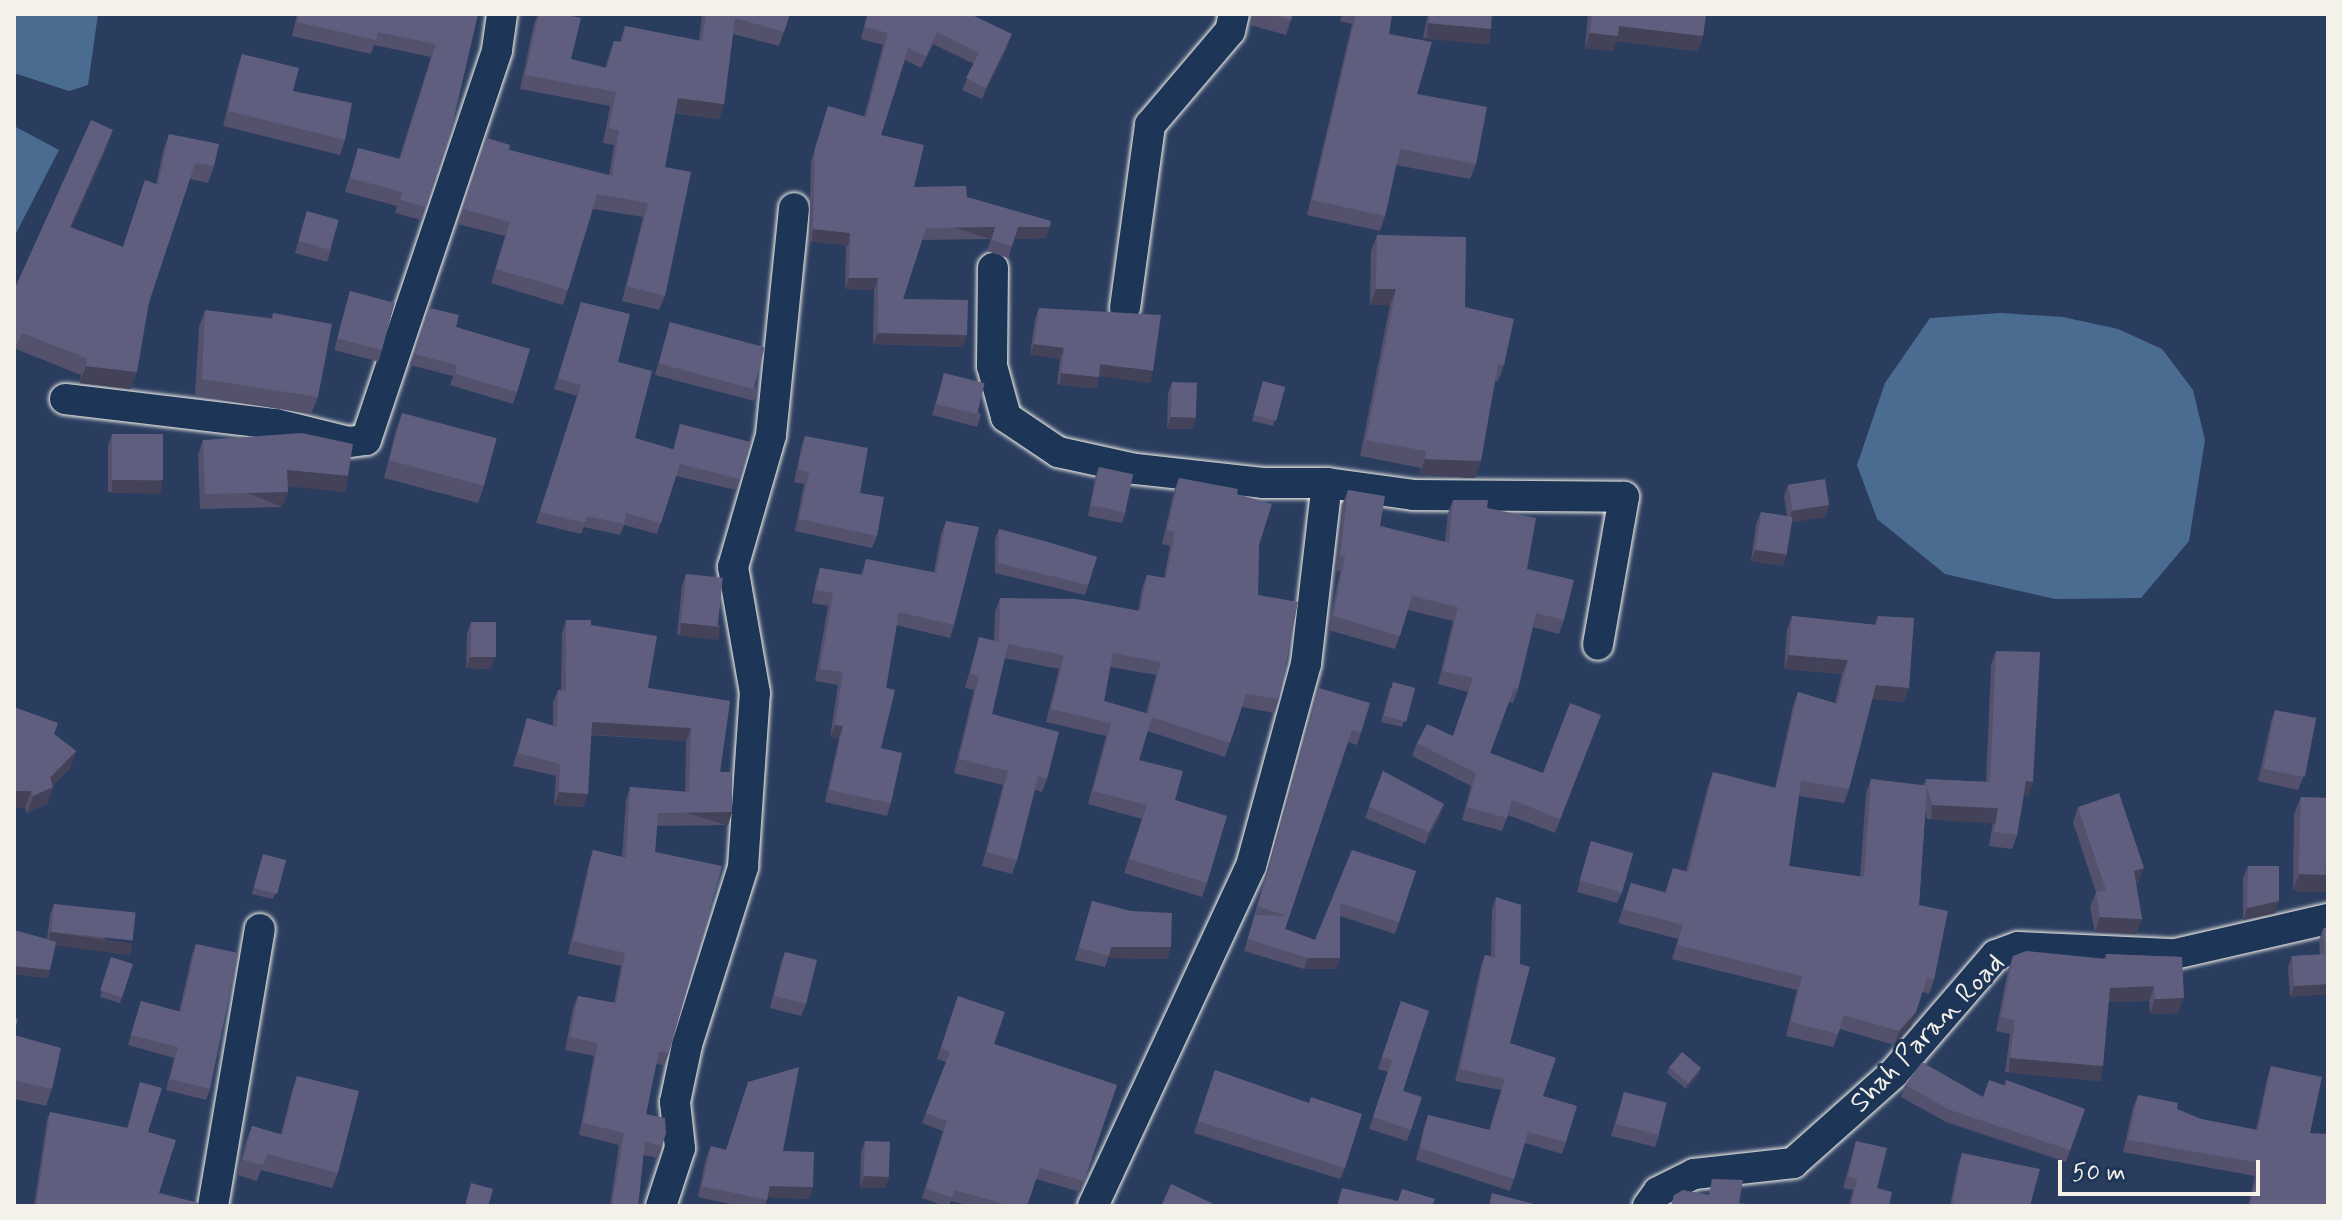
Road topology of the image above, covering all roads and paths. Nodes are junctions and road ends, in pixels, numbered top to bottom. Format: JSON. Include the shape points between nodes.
{"nodes":[{"id":1,"x":502,"y":14,"type":"edge"},
{"id":2,"x":1234,"y":14,"type":"edge"},
{"id":3,"x":794,"y":208,"type":"dead end"},
{"id":4,"x":993,"y":268,"type":"dead end"},
{"id":5,"x":1125,"y":308,"type":"dead end"},
{"id":6,"x":65,"y":399,"type":"dead end"},
{"id":7,"x":1327,"y":483,"type":"junction"},
{"id":8,"x":1598,"y":645,"type":"dead end"},
{"id":9,"x":2328,"y":919,"type":"edge"},
{"id":10,"x":260,"y":929,"type":"dead end"},
{"id":11,"x":213,"y":1206,"type":"edge"},
{"id":12,"x":661,"y":1206,"type":"edge"},
{"id":13,"x":1093,"y":1206,"type":"edge"},
{"id":14,"x":1648,"y":1206,"type":"edge"}],
"edges":[{"from":1,"to":6,"type":"street","via":[[497,50],[366,440],[349,442],[276,424]]},
{"from":2,"to":5,"type":"street","via":[[1230,31],[1150,125]]},
{"from":3,"to":12,"type":"street","via":[[771,435],[733,567],[755,693],[743,867],[687,1045],[675,1102],[680,1148]]},
{"from":4,"to":7,"type":"street","via":[[992,366],[1006,417],[1058,452],[1136,469],[1262,483]]},
{"from":7,"to":8,"type":"street","via":[[1413,495],[1624,497]]},
{"from":7,"to":13,"type":"street","via":[[1306,664],[1251,866]]},
{"from":9,"to":14,"type":"street","name":"Shah Paran Road","via":[[2175,954],[2018,947],[1996,955],[1894,1073],[1793,1163],[1694,1174],[1658,1192]]},
{"from":10,"to":11,"type":"street"}]}
